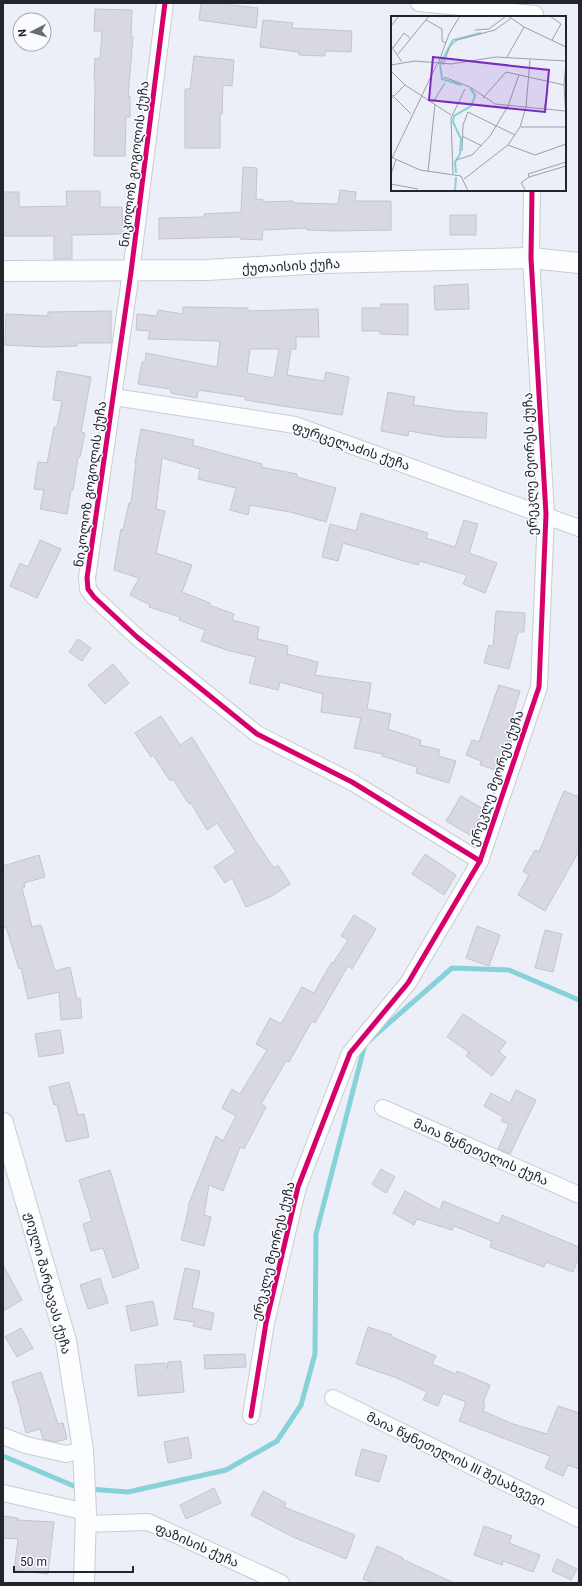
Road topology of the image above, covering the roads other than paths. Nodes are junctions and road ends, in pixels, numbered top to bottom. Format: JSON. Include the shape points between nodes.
{"nodes":[{"id":1,"x":165,"y":3,"type":"edge"},
{"id":2,"x":419,"y":3,"type":"edge"},
{"id":3,"x":535,"y":11,"type":"edge"},
{"id":4,"x":532,"y":191,"type":"edge"},
{"id":5,"x":531,"y":258,"type":"junction"},
{"id":6,"x":579,"y":263,"type":"edge"},
{"id":7,"x":3,"y":271,"type":"edge"},
{"id":8,"x":131,"y":272,"type":"junction"},
{"id":9,"x":114,"y":397,"type":"junction"},
{"id":10,"x":546,"y":514,"type":"junction"},
{"id":11,"x":579,"y":528,"type":"edge"},
{"id":12,"x":480,"y":861,"type":"junction"},
{"id":13,"x":383,"y":1108,"type":"dead end"},
{"id":14,"x":3,"y":1123,"type":"edge"},
{"id":15,"x":579,"y":1195,"type":"edge"},
{"id":16,"x":333,"y":1398,"type":"dead end"},
{"id":17,"x":251,"y":1416,"type":"dead end"},
{"id":18,"x":3,"y":1436,"type":"edge"},
{"id":19,"x":83,"y":1450,"type":"junction"},
{"id":20,"x":3,"y":1493,"type":"edge"},
{"id":21,"x":86,"y":1518,"type":"junction"},
{"id":22,"x":579,"y":1519,"type":"edge"},
{"id":23,"x":84,"y":1583,"type":"edge"},
{"id":24,"x":281,"y":1583,"type":"edge"}],
"edges":[{"from":1,"to":8,"type":"street","name":"ნიკოლოზ გოგოლის ქუჩა"},
{"from":2,"to":3,"type":"street"},
{"from":4,"to":5,"type":"street","name":"ერეკლე მეორეს ქუჩა"},
{"from":5,"to":6,"type":"street","name":"ქუთაისის ქუჩა"},
{"from":5,"to":8,"type":"street","name":"ქუთაისის ქუჩა","via":[[324,263]]},
{"from":5,"to":10,"type":"street","name":"ერეკლე მეორეს ქუჩა"},
{"from":7,"to":8,"type":"street","name":"ქუთაისის ქუჩა"},
{"from":8,"to":9,"type":"street","name":"ნიკოლოზ გოგოლის ქუჩა"},
{"from":9,"to":10,"type":"street","name":"ფურცელაძის ქუჩა","via":[[295,425]]},
{"from":9,"to":12,"type":"street","name":"ნიკოლოზ გოგოლის ქუჩა","via":[[87,578],[88,589],[94,597],[137,637],[257,734],[352,782]]},
{"from":10,"to":11,"type":"street","name":"ფურცელაძის ქუჩა"},
{"from":10,"to":12,"type":"street","name":"ერეკლე მეორეს ქუჩა","via":[[539,687]]},
{"from":12,"to":17,"type":"street","name":"ერეკლე მეორეს ქუჩა","via":[[408,983],[350,1053],[298,1187],[266,1323]]},
{"from":13,"to":15,"type":"street","name":"მაია წყნეთელის ქუჩა"},
{"from":14,"to":19,"type":"street","name":"ჟიული შარტავას ქუჩა","via":[[66,1341]]},
{"from":16,"to":22,"type":"street","name":"მაია წყნეთელის III შესახვევი"},
{"from":18,"to":19,"type":"street","via":[[26,1445],[66,1454]]},
{"from":19,"to":21,"type":"street","name":"ჟიული შარტავას ქუჩა"},
{"from":20,"to":21,"type":"street","name":"ფაზისის ქუჩა"},
{"from":21,"to":23,"type":"street"},
{"from":21,"to":24,"type":"street","name":"ფაზისის ქუჩა","via":[[148,1522]]}]}
